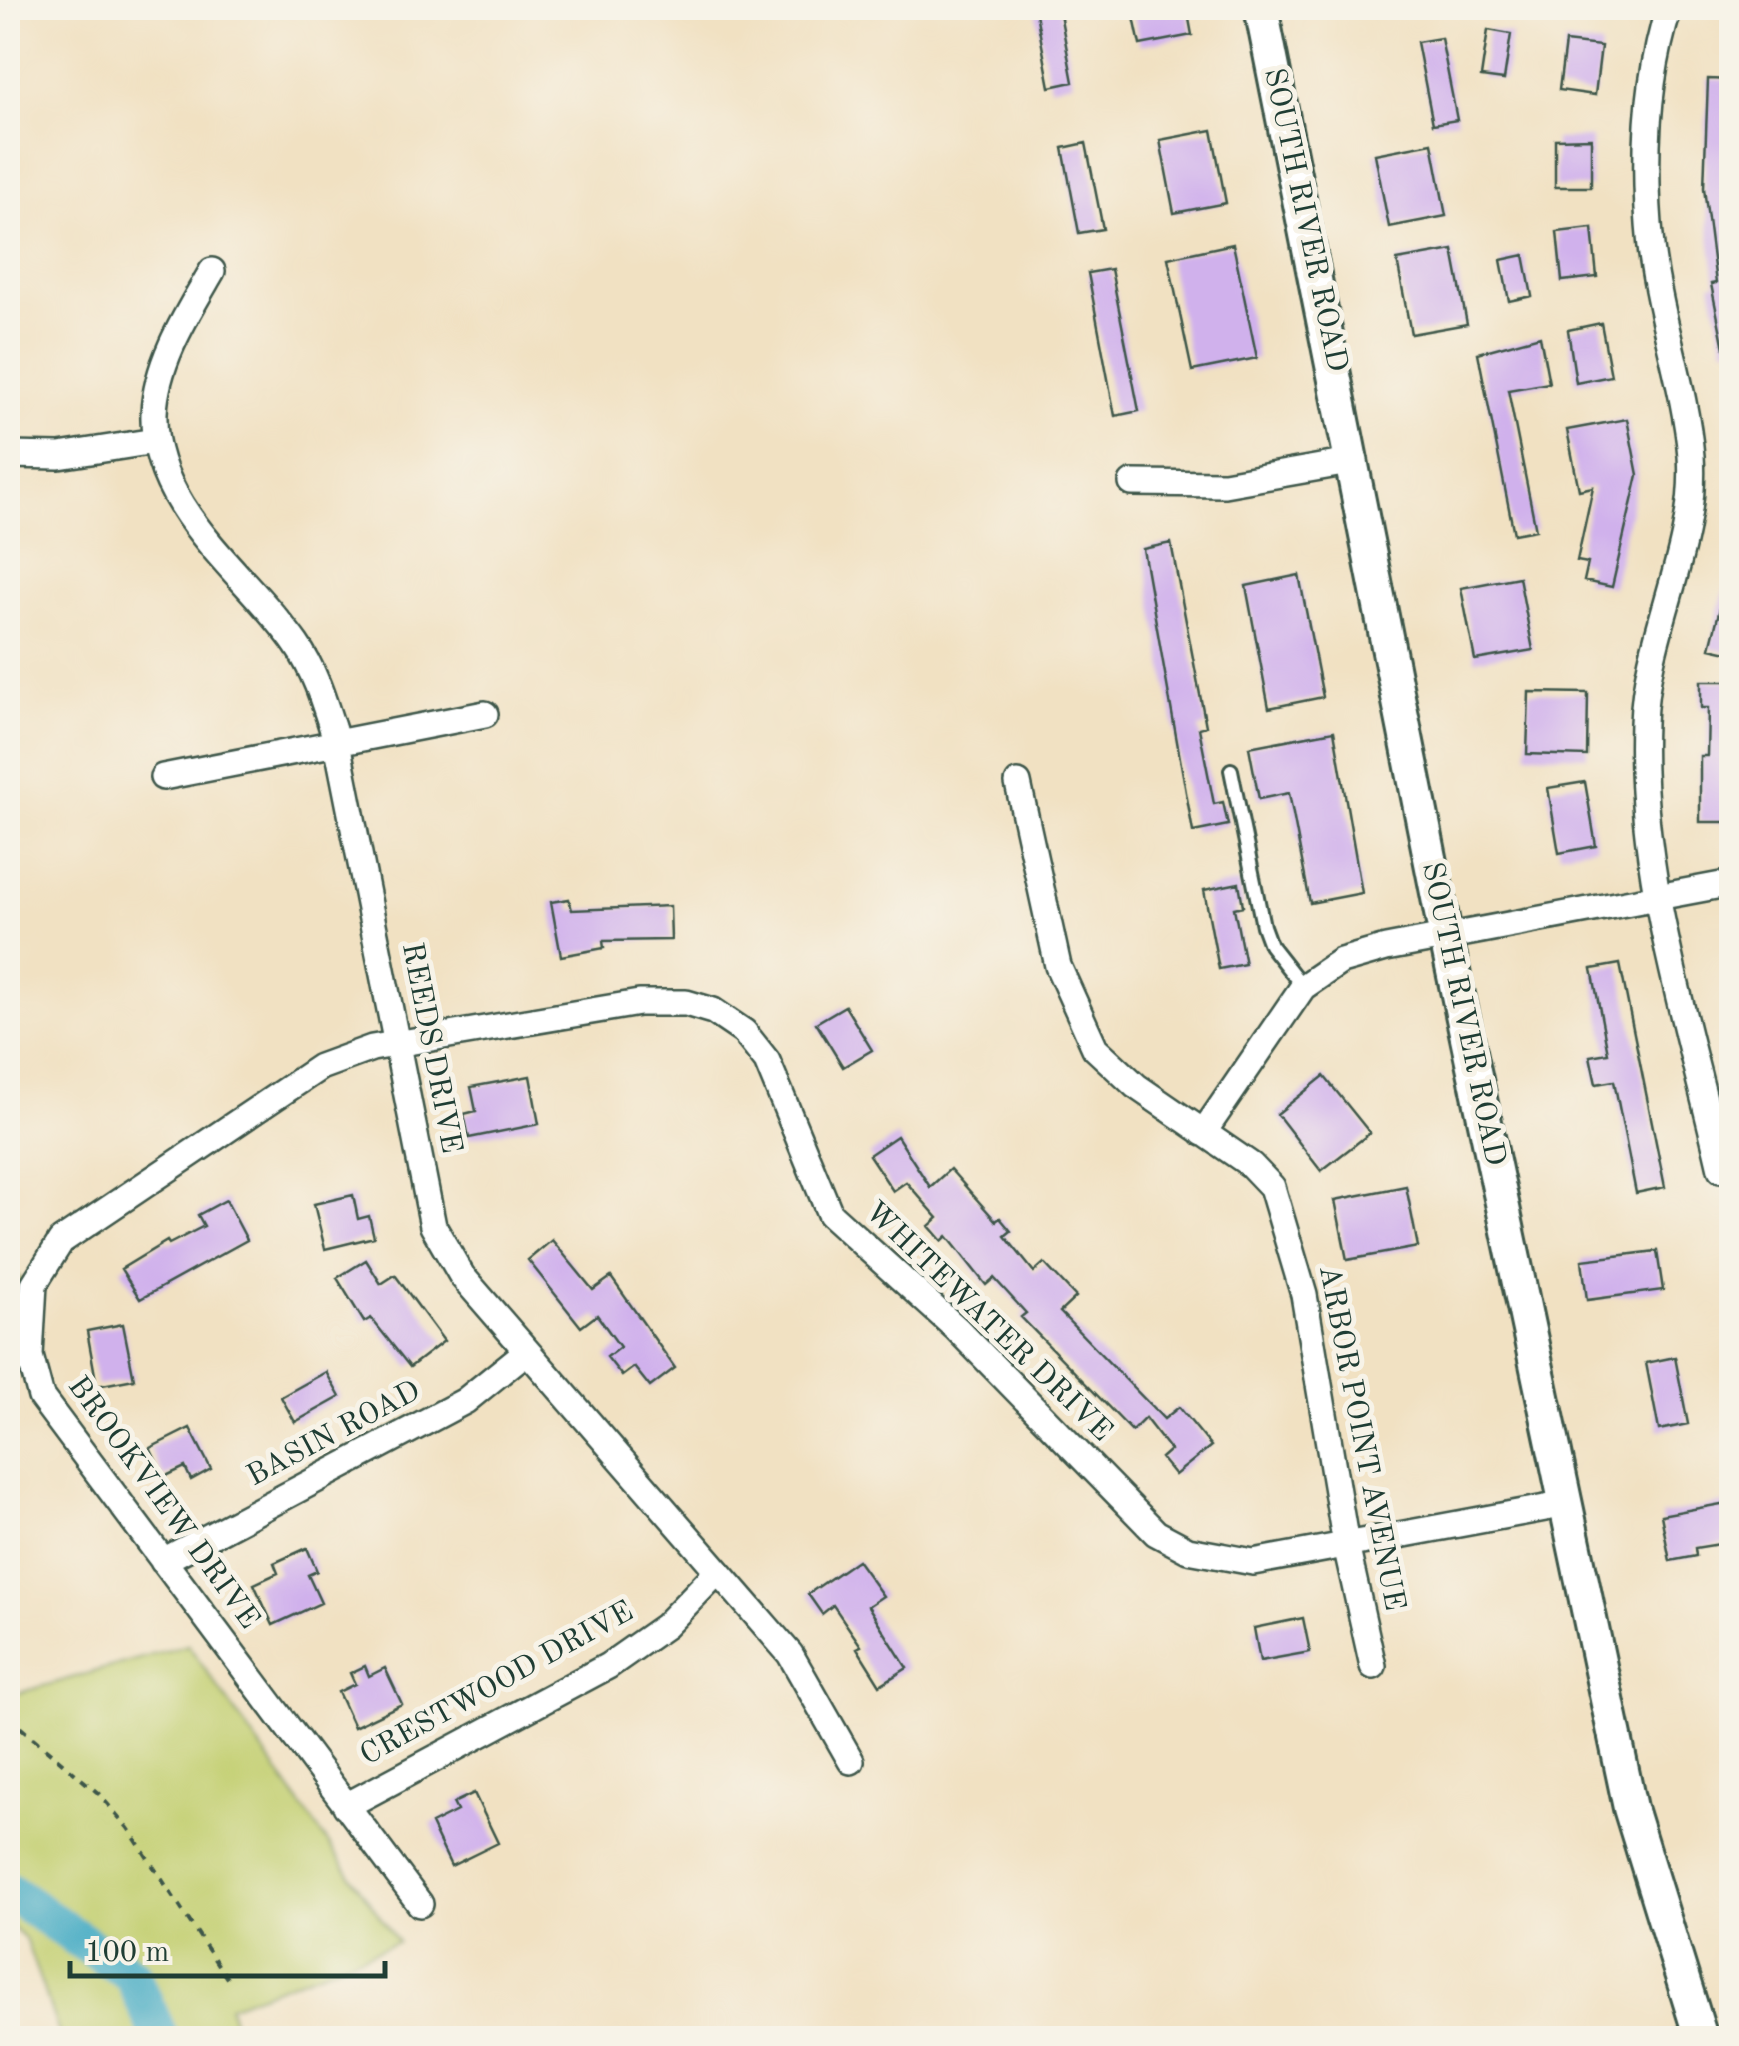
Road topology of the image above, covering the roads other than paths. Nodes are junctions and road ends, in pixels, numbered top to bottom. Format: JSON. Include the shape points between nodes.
{"nodes":[{"id":1,"x":1261,"y":8,"type":"edge"},
{"id":2,"x":1669,"y":8,"type":"edge"},
{"id":3,"x":212,"y":271,"type":"dead end"},
{"id":4,"x":155,"y":441,"type":"junction"},
{"id":5,"x":8,"y":455,"type":"edge"},
{"id":6,"x":1354,"y":460,"type":"junction"},
{"id":7,"x":1132,"y":483,"type":"dead end"},
{"id":8,"x":485,"y":714,"type":"dead end"},
{"id":9,"x":337,"y":743,"type":"junction"},
{"id":10,"x":1231,"y":770,"type":"dead end"},
{"id":11,"x":164,"y":778,"type":"dead end"},
{"id":12,"x":1018,"y":784,"type":"dead end"},
{"id":13,"x":1732,"y":883,"type":"edge"},
{"id":14,"x":1660,"y":898,"type":"junction"},
{"id":15,"x":1446,"y":938,"type":"junction"},
{"id":16,"x":1303,"y":987,"type":"junction"},
{"id":17,"x":398,"y":1044,"type":"junction"},
{"id":18,"x":1202,"y":1134,"type":"junction"},
{"id":19,"x":1721,"y":1169,"type":"dead end"},
{"id":20,"x":527,"y":1351,"type":"junction"},
{"id":21,"x":1567,"y":1504,"type":"junction"},
{"id":22,"x":1346,"y":1545,"type":"junction"},
{"id":23,"x":163,"y":1561,"type":"junction"},
{"id":24,"x":718,"y":1571,"type":"junction"},
{"id":25,"x":1373,"y":1666,"type":"dead end"},
{"id":26,"x":851,"y":1761,"type":"dead end"},
{"id":27,"x":346,"y":1806,"type":"junction"},
{"id":28,"x":420,"y":1904,"type":"dead end"},
{"id":29,"x":1698,"y":2026,"type":"edge"}],
"edges":[{"from":1,"to":6,"type":"street","name":"SOUTH RIVER ROAD"},
{"from":2,"to":14,"type":"street","via":[[1654,57],[1651,248],[1690,456],[1689,521],[1652,656],[1643,718],[1642,792]]},
{"from":3,"to":4,"type":"street","name":"REEDS DRIVE","via":[[182,321],[160,380]]},
{"from":4,"to":5,"type":"street","via":[[59,456]]},
{"from":4,"to":9,"type":"street","name":"REEDS DRIVE","via":[[178,501],[296,644],[318,684]]},
{"from":6,"to":7,"type":"street","via":[[1224,484]]},
{"from":6,"to":15,"type":"street","name":"SOUTH RIVER ROAD"},
{"from":8,"to":9,"type":"street"},
{"from":9,"to":11,"type":"street"},
{"from":9,"to":17,"type":"street","name":"REEDS DRIVE"},
{"from":10,"to":16,"type":"lane","via":[[1263,926]]},
{"from":12,"to":18,"type":"street","name":"ARBOR POINT AVENUE","via":[[1058,966],[1096,1048]]},
{"from":13,"to":14,"type":"street"},
{"from":14,"to":15,"type":"street"},
{"from":14,"to":19,"type":"street"},
{"from":15,"to":16,"type":"street","via":[[1341,961]]},
{"from":15,"to":21,"type":"street","name":"SOUTH RIVER ROAD"},
{"from":16,"to":18,"type":"street"},
{"from":17,"to":20,"type":"street","name":"REEDS DRIVE","via":[[433,1226],[462,1276]]},
{"from":17,"to":22,"type":"street","name":"WHITEWATER DRIVE","via":[[640,1003],[713,1010],[767,1060],[830,1214],[957,1329],[1156,1532],[1188,1550],[1254,1562]]},
{"from":17,"to":23,"type":"street","name":"BROOKVIEW DRIVE","via":[[320,1067],[61,1241],[34,1284],[30,1356],[42,1397]]},
{"from":18,"to":22,"type":"street","name":"ARBOR POINT AVENUE","via":[[1251,1164],[1272,1187],[1304,1294]]},
{"from":20,"to":23,"type":"street","name":"BASIN ROAD","via":[[465,1401]]},
{"from":20,"to":24,"type":"street","name":"REEDS DRIVE"},
{"from":21,"to":22,"type":"street","name":"WHITEWATER DRIVE"},
{"from":21,"to":29,"type":"street","name":"SOUTH RIVER ROAD","via":[[1630,1808]]},
{"from":22,"to":25,"type":"street","name":"ARBOR POINT AVENUE"},
{"from":23,"to":27,"type":"street","name":"BROOKVIEW DRIVE"},
{"from":24,"to":26,"type":"street","name":"REEDS DRIVE","via":[[790,1654]]},
{"from":24,"to":27,"type":"street","name":"CRESTWOOD DRIVE","via":[[664,1626],[608,1666]]},
{"from":27,"to":28,"type":"street","name":"BROOKVIEW DRIVE"}]}
